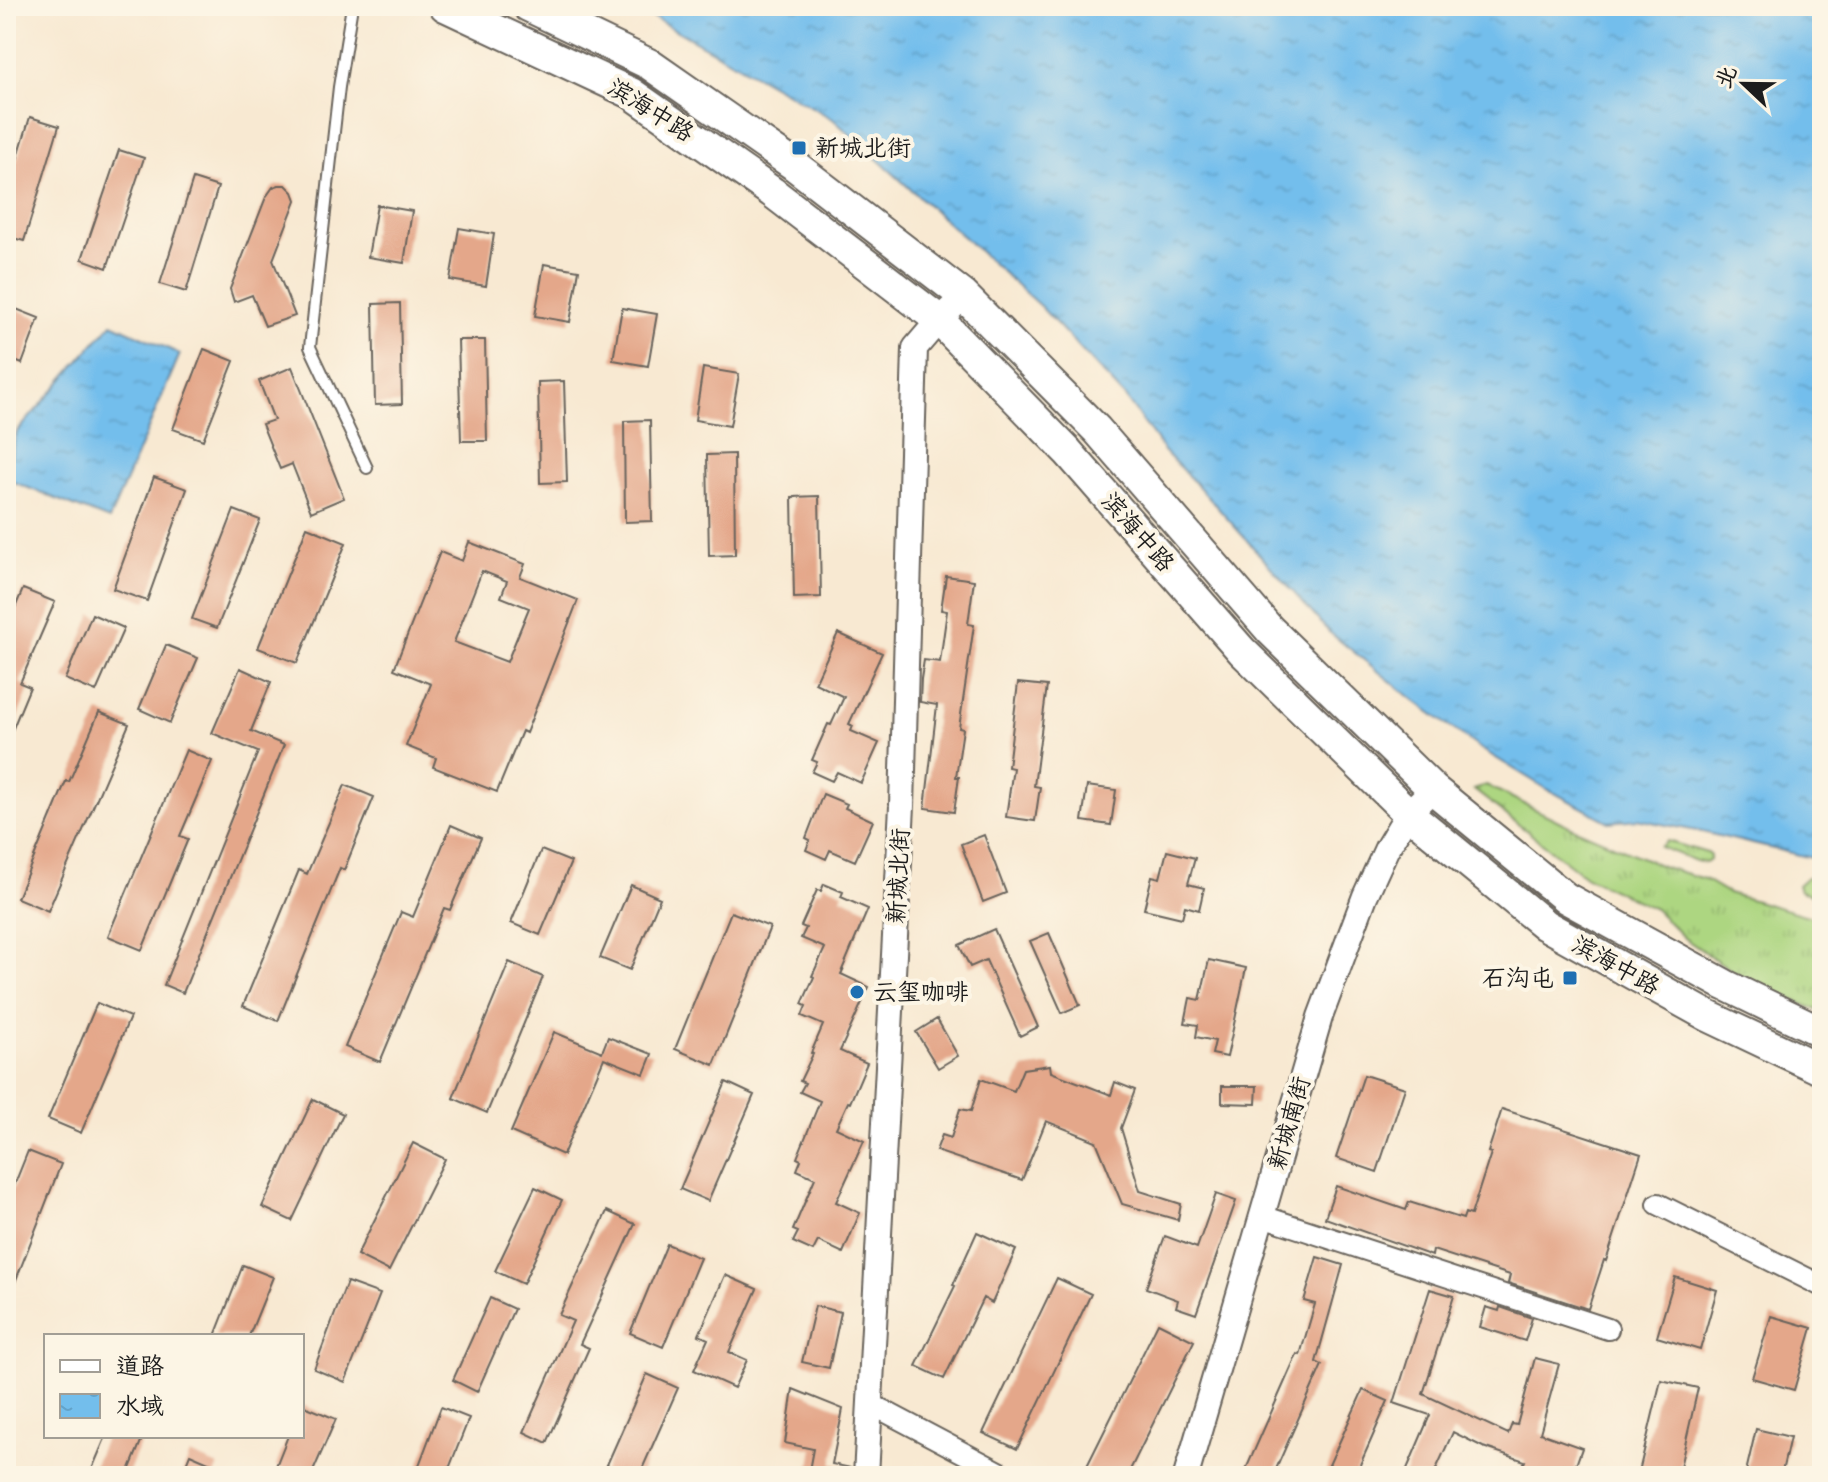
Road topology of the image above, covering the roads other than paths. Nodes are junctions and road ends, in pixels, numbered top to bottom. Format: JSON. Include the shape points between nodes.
{"nodes":[{"id":1,"x":352,"y":6,"type":"edge"},
{"id":2,"x":445,"y":6,"type":"edge"},
{"id":3,"x":528,"y":6,"type":"edge"},
{"id":4,"x":964,"y":296,"type":"junction"},
{"id":5,"x":939,"y":320,"type":"junction"},
{"id":6,"x":367,"y":468,"type":"dead end"},
{"id":7,"x":1433,"y":789,"type":"junction"},
{"id":8,"x":1408,"y":813,"type":"junction"},
{"id":9,"x":1822,"y":1032,"type":"edge"},
{"id":10,"x":1822,"y":1070,"type":"edge"},
{"id":11,"x":1658,"y":1204,"type":"dead end"},
{"id":12,"x":1262,"y":1216,"type":"junction"},
{"id":13,"x":1822,"y":1286,"type":"edge"},
{"id":14,"x":1608,"y":1329,"type":"dead end"},
{"id":15,"x":869,"y":1403,"type":"junction"},
{"id":16,"x":866,"y":1476,"type":"edge"},
{"id":17,"x":1007,"y":1476,"type":"edge"},
{"id":18,"x":1186,"y":1476,"type":"edge"}],
"edges":[{"from":1,"to":6,"type":"lane","via":[[310,347]]},
{"from":2,"to":5,"type":"main road","name":"滨海中路","via":[[631,93]]},
{"from":3,"to":4,"type":"main road","name":"滨海中路","via":[[649,64],[794,165]]},
{"from":4,"to":5,"type":"street","name":"新城北街"},
{"from":4,"to":7,"type":"main road","name":"滨海中路","via":[[1097,430],[1270,630]]},
{"from":5,"to":8,"type":"main road","name":"滨海中路","via":[[1068,452],[1242,651]]},
{"from":5,"to":15,"type":"street","name":"新城北街","via":[[915,348],[902,806]]},
{"from":7,"to":8,"type":"street","name":"新城南街"},
{"from":7,"to":9,"type":"main road","name":"滨海中路","via":[[1566,898]]},
{"from":8,"to":10,"type":"main road","name":"滨海中路","via":[[1545,925],[1708,1016]]},
{"from":8,"to":12,"type":"street","name":"新城南街","via":[[1365,896],[1320,1017]]},
{"from":11,"to":13,"type":"street"},
{"from":12,"to":14,"type":"street"},
{"from":12,"to":18,"type":"street","name":"新城南街"},
{"from":15,"to":16,"type":"street","name":"新城北街"},
{"from":15,"to":17,"type":"street"}]}
